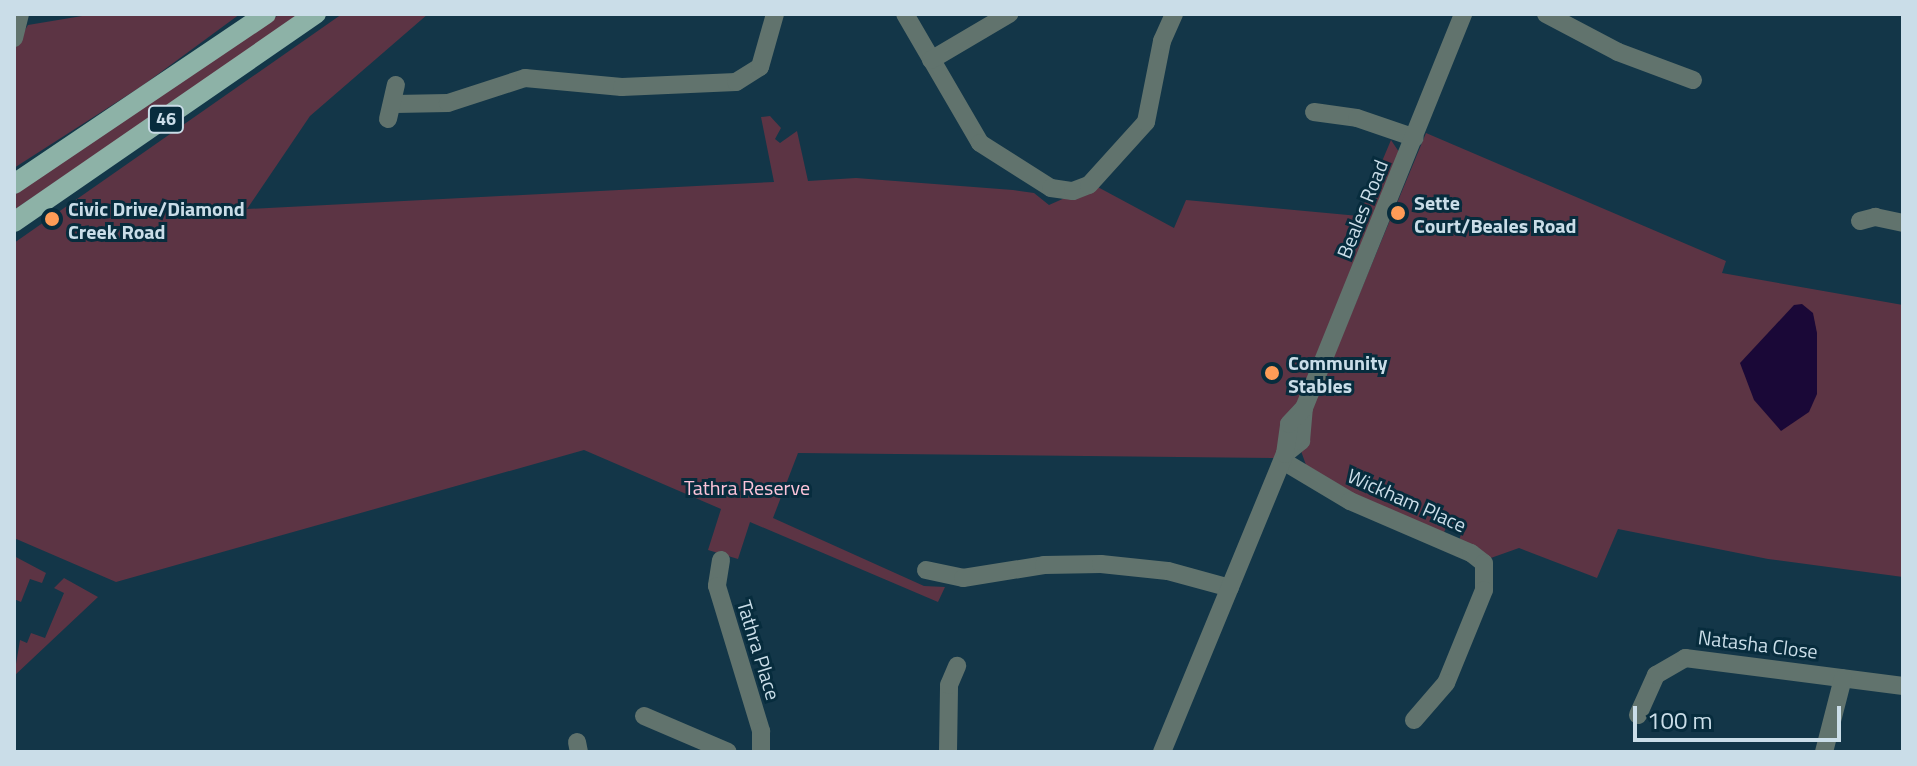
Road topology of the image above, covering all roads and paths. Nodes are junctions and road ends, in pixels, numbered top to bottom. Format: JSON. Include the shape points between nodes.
{"nodes":[{"id":1,"x":20,"y":14,"type":"edge"},
{"id":2,"x":266,"y":14,"type":"edge"},
{"id":3,"x":316,"y":14,"type":"edge"},
{"id":4,"x":775,"y":14,"type":"edge"},
{"id":5,"x":905,"y":14,"type":"edge"},
{"id":6,"x":1009,"y":14,"type":"edge"},
{"id":7,"x":1174,"y":14,"type":"edge"},
{"id":8,"x":1477,"y":14,"type":"edge"},
{"id":9,"x":1546,"y":14,"type":"edge"},
{"id":10,"x":1463,"y":20,"type":"edge"},
{"id":11,"x":14,"y":38,"type":"edge"},
{"id":12,"x":931,"y":60,"type":"junction"},
{"id":13,"x":1695,"y":81,"type":"dead end"},
{"id":14,"x":396,"y":85,"type":"dead end"},
{"id":15,"x":1314,"y":112,"type":"dead end"},
{"id":16,"x":1415,"y":138,"type":"junction"},
{"id":17,"x":14,"y":184,"type":"edge"},
{"id":18,"x":14,"y":222,"type":"edge"},
{"id":19,"x":1903,"y":223,"type":"edge"},
{"id":20,"x":1852,"y":238,"type":"dead end"},
{"id":21,"x":1284,"y":458,"type":"junction"},
{"id":22,"x":721,"y":560,"type":"dead end"},
{"id":23,"x":926,"y":570,"type":"dead end"},
{"id":24,"x":1230,"y":588,"type":"junction"},
{"id":25,"x":957,"y":666,"type":"dead end"},
{"id":26,"x":1843,"y":678,"type":"junction"},
{"id":27,"x":1903,"y":686,"type":"edge"},
{"id":28,"x":1638,"y":715,"type":"dead end"},
{"id":29,"x":644,"y":716,"type":"dead end"},
{"id":30,"x":1414,"y":720,"type":"dead end"},
{"id":31,"x":728,"y":752,"type":"edge"},
{"id":32,"x":761,"y":752,"type":"edge"},
{"id":33,"x":948,"y":752,"type":"edge"},
{"id":34,"x":1162,"y":752,"type":"edge"},
{"id":35,"x":1824,"y":752,"type":"edge"}],
"edges":[{"from":1,"to":11,"type":"street"},
{"from":2,"to":17,"type":"main road","number":"46"},
{"from":3,"to":18,"type":"main road","number":"46"},
{"from":4,"to":14,"type":"street","via":[[760,67],[736,82],[632,87],[525,78],[448,103],[392,112]]},
{"from":5,"to":12,"type":"street"},
{"from":6,"to":12,"type":"street"},
{"from":7,"to":12,"type":"street","via":[[1141,130],[1089,185],[1073,191],[1051,188],[980,143]]},
{"from":8,"to":10,"type":"street","name":"Beales Road"},
{"from":9,"to":13,"type":"street","via":[[1618,52]]},
{"from":10,"to":16,"type":"street","name":"Beales Road"},
{"from":15,"to":16,"type":"street","via":[[1344,115]]},
{"from":16,"to":21,"type":"street","name":"Beales Road","via":[[1304,408],[1303,436]]},
{"from":19,"to":20,"type":"street","via":[[1862,215]]},
{"from":21,"to":24,"type":"street","name":"Beales Road"},
{"from":21,"to":30,"type":"street","name":"Wickham Place","via":[[1350,501],[1484,563],[1484,590],[1443,689]]},
{"from":22,"to":32,"type":"street","name":"Tathra Place","via":[[717,586],[761,731]]},
{"from":23,"to":24,"type":"street","via":[[963,578],[1044,565],[1124,565]]},
{"from":24,"to":34,"type":"street","name":"Beales Road"},
{"from":25,"to":33,"type":"street","via":[[949,685]]},
{"from":26,"to":27,"type":"street","name":"Natasha Close"},
{"from":26,"to":28,"type":"street","name":"Natasha Close","via":[[1685,658],[1662,668]]},
{"from":26,"to":35,"type":"street"},
{"from":29,"to":31,"type":"street"}]}
